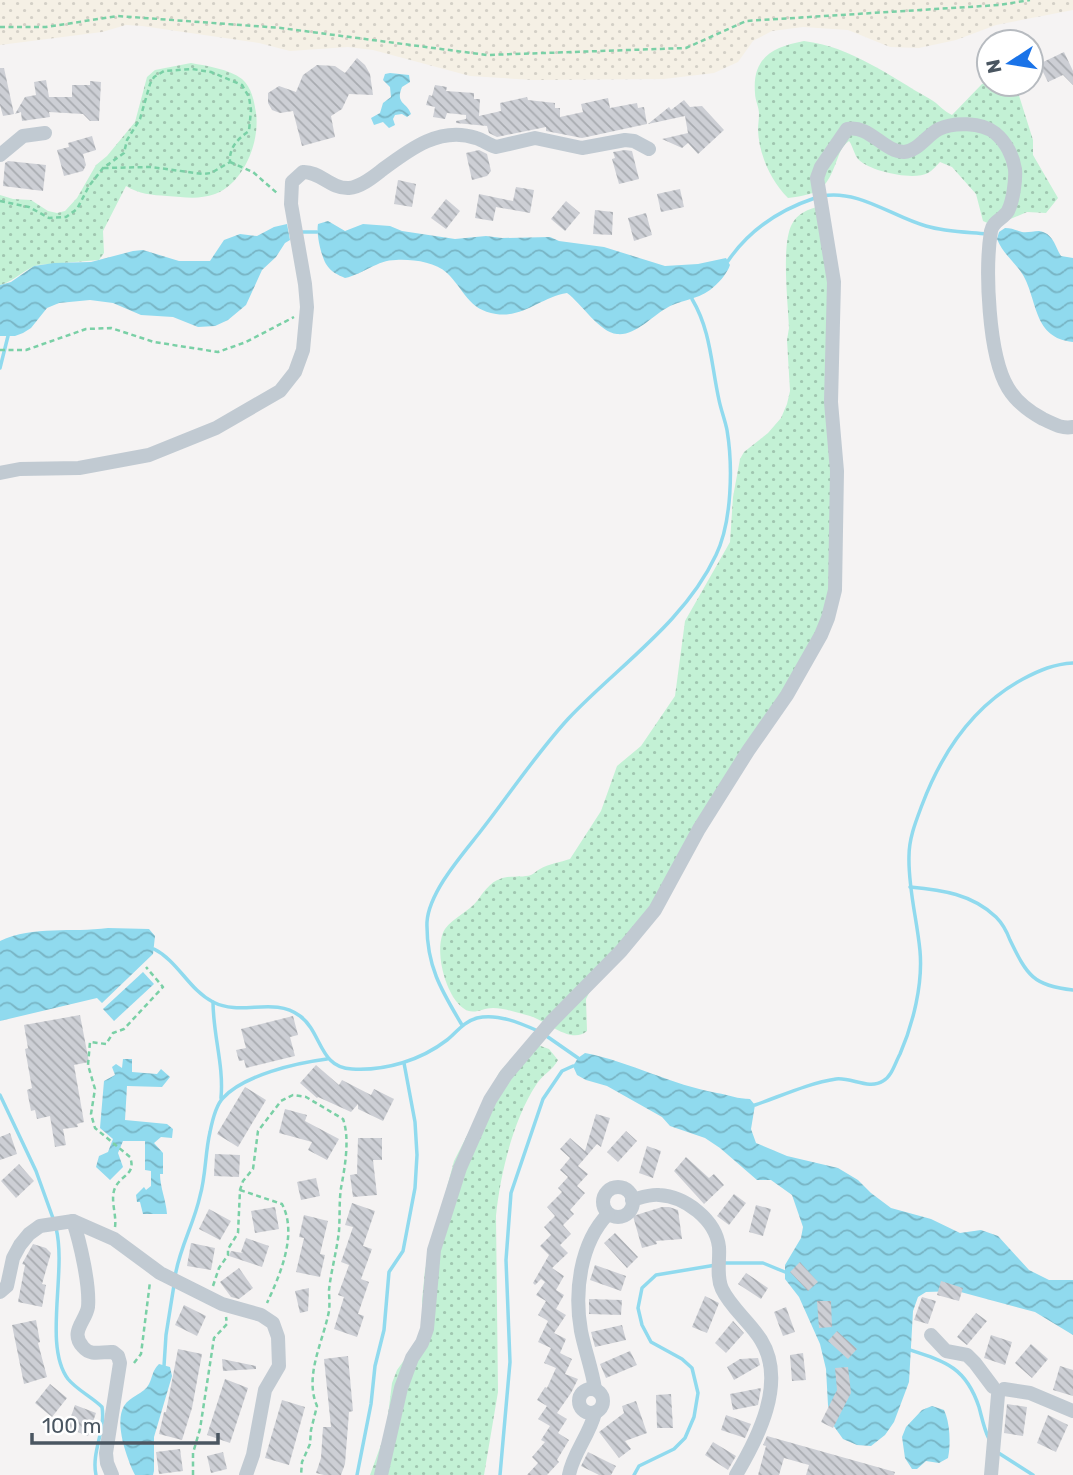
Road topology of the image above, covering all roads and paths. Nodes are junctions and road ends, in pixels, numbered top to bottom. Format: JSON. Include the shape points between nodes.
{"nodes":[{"id":1,"x":1030,"y":0,"type":"edge"},
{"id":2,"x":0,"y":27,"type":"edge"},
{"id":3,"x":45,"y":133,"type":"dead end"},
{"id":4,"x":649,"y":149,"type":"dead end"},
{"id":5,"x":0,"y":155,"type":"edge"},
{"id":6,"x":230,"y":162,"type":"junction"},
{"id":7,"x":103,"y":168,"type":"junction"},
{"id":8,"x":279,"y":195,"type":"dead end"},
{"id":9,"x":0,"y":201,"type":"edge"},
{"id":10,"x":301,"y":313,"type":"dead end"},
{"id":11,"x":0,"y":350,"type":"edge"},
{"id":12,"x":1073,"y":427,"type":"edge"},
{"id":13,"x":0,"y":473,"type":"edge"},
{"id":14,"x":146,"y":967,"type":"dead end"},
{"id":15,"x":240,"y":1190,"type":"junction"},
{"id":16,"x":632,"y":1200,"type":"junction"},
{"id":17,"x":608,"y":1214,"type":"junction"},
{"id":18,"x":68,"y":1221,"type":"junction"},
{"id":19,"x":110,"y":1238,"type":"junction"},
{"id":20,"x":156,"y":1270,"type":"junction"},
{"id":21,"x":0,"y":1292,"type":"edge"},
{"id":22,"x":218,"y":1302,"type":"junction"},
{"id":23,"x":261,"y":1315,"type":"junction"},
{"id":24,"x":931,"y":1335,"type":"dead end"},
{"id":25,"x":120,"y":1367,"type":"junction"},
{"id":26,"x":998,"y":1391,"type":"junction"},
{"id":27,"x":1073,"y":1410,"type":"edge"},
{"id":28,"x":112,"y":1475,"type":"edge"},
{"id":29,"x":193,"y":1475,"type":"edge"},
{"id":30,"x":246,"y":1475,"type":"edge"},
{"id":31,"x":301,"y":1475,"type":"edge"},
{"id":32,"x":381,"y":1475,"type":"edge"},
{"id":33,"x":569,"y":1475,"type":"edge"},
{"id":34,"x":736,"y":1475,"type":"edge"},
{"id":35,"x":991,"y":1475,"type":"edge"}],
"edges":[{"from":1,"to":2,"type":"path","via":[[746,21],[686,48],[487,55],[281,29],[118,16],[46,27]]},
{"from":3,"to":5,"type":"lane","via":[[23,136]]},
{"from":4,"to":13,"type":"lane","via":[[625,140],[582,148],[535,138],[496,148],[480,138],[441,135],[349,188],[307,171],[298,175],[292,182],[292,215],[307,307],[303,350],[295,372],[280,391],[216,428],[149,455],[79,468]]},
{"from":6,"to":7,"type":"path","via":[[203,174],[151,167]]},
{"from":6,"to":7,"type":"path","via":[[235,142],[249,131],[249,97],[242,85],[231,79],[192,69],[164,71],[154,77],[124,153]]},
{"from":6,"to":8,"type":"path","via":[[253,172]]},
{"from":7,"to":9,"type":"path","via":[[77,209],[66,217],[50,218],[29,207]]},
{"from":10,"to":11,"type":"path","via":[[218,352],[155,342],[111,328],[86,329],[26,350]]},
{"from":12,"to":32,"type":"lane","via":[[1059,427],[1025,407],[1008,388],[996,359],[989,245],[992,226],[1008,211],[1015,171],[1010,150],[995,132],[981,126],[940,128],[913,151],[900,152],[864,131],[847,129],[817,178],[834,282],[835,590],[828,618],[787,695],[713,807],[655,910],[551,1022],[490,1100],[460,1168],[434,1250],[427,1329],[401,1388]]},
{"from":14,"to":19,"type":"path","via":[[163,987],[106,1044],[90,1042],[88,1065],[95,1089],[92,1122],[130,1157],[132,1170],[114,1189],[117,1224]]},
{"from":15,"to":22,"type":"path","via":[[238,1233],[215,1279]]},
{"from":15,"to":23,"type":"path","via":[[282,1205],[287,1214],[284,1258]]},
{"from":15,"to":31,"type":"path","via":[[253,1169],[258,1131],[281,1101],[293,1095],[306,1097],[343,1119],[348,1130],[346,1163],[330,1309],[312,1375],[317,1406]]},
{"from":16,"to":17,"type":"lane","via":[[623,1216]]},
{"from":16,"to":17,"type":"lane","via":[[625,1188],[611,1188],[603,1200]]},
{"from":16,"to":34,"type":"lane","via":[[657,1195],[688,1205],[704,1217],[715,1231],[726,1297],[763,1343],[770,1366],[770,1391],[761,1423]]},
{"from":17,"to":33,"type":"lane","via":[[590,1239],[578,1309],[594,1389],[604,1401],[576,1452]]},
{"from":18,"to":19,"type":"lane"},
{"from":18,"to":21,"type":"lane","via":[[40,1226],[29,1234],[13,1258],[7,1286]]},
{"from":18,"to":25,"type":"lane","via":[[81,1245],[88,1307],[78,1339],[90,1352],[113,1352]]},
{"from":19,"to":20,"type":"lane"},
{"from":20,"to":22,"type":"lane"},
{"from":20,"to":25,"type":"path","via":[[141,1354]]},
{"from":22,"to":23,"type":"lane"},
{"from":22,"to":29,"type":"path","via":[[227,1324],[214,1338]]},
{"from":23,"to":30,"type":"lane","via":[[273,1323],[279,1366],[265,1390]]},
{"from":24,"to":26,"type":"lane","via":[[946,1351],[967,1356]]},
{"from":25,"to":28,"type":"lane","via":[[106,1453]]},
{"from":26,"to":27,"type":"lane","via":[[1030,1393]]},
{"from":26,"to":35,"type":"lane"}]}
